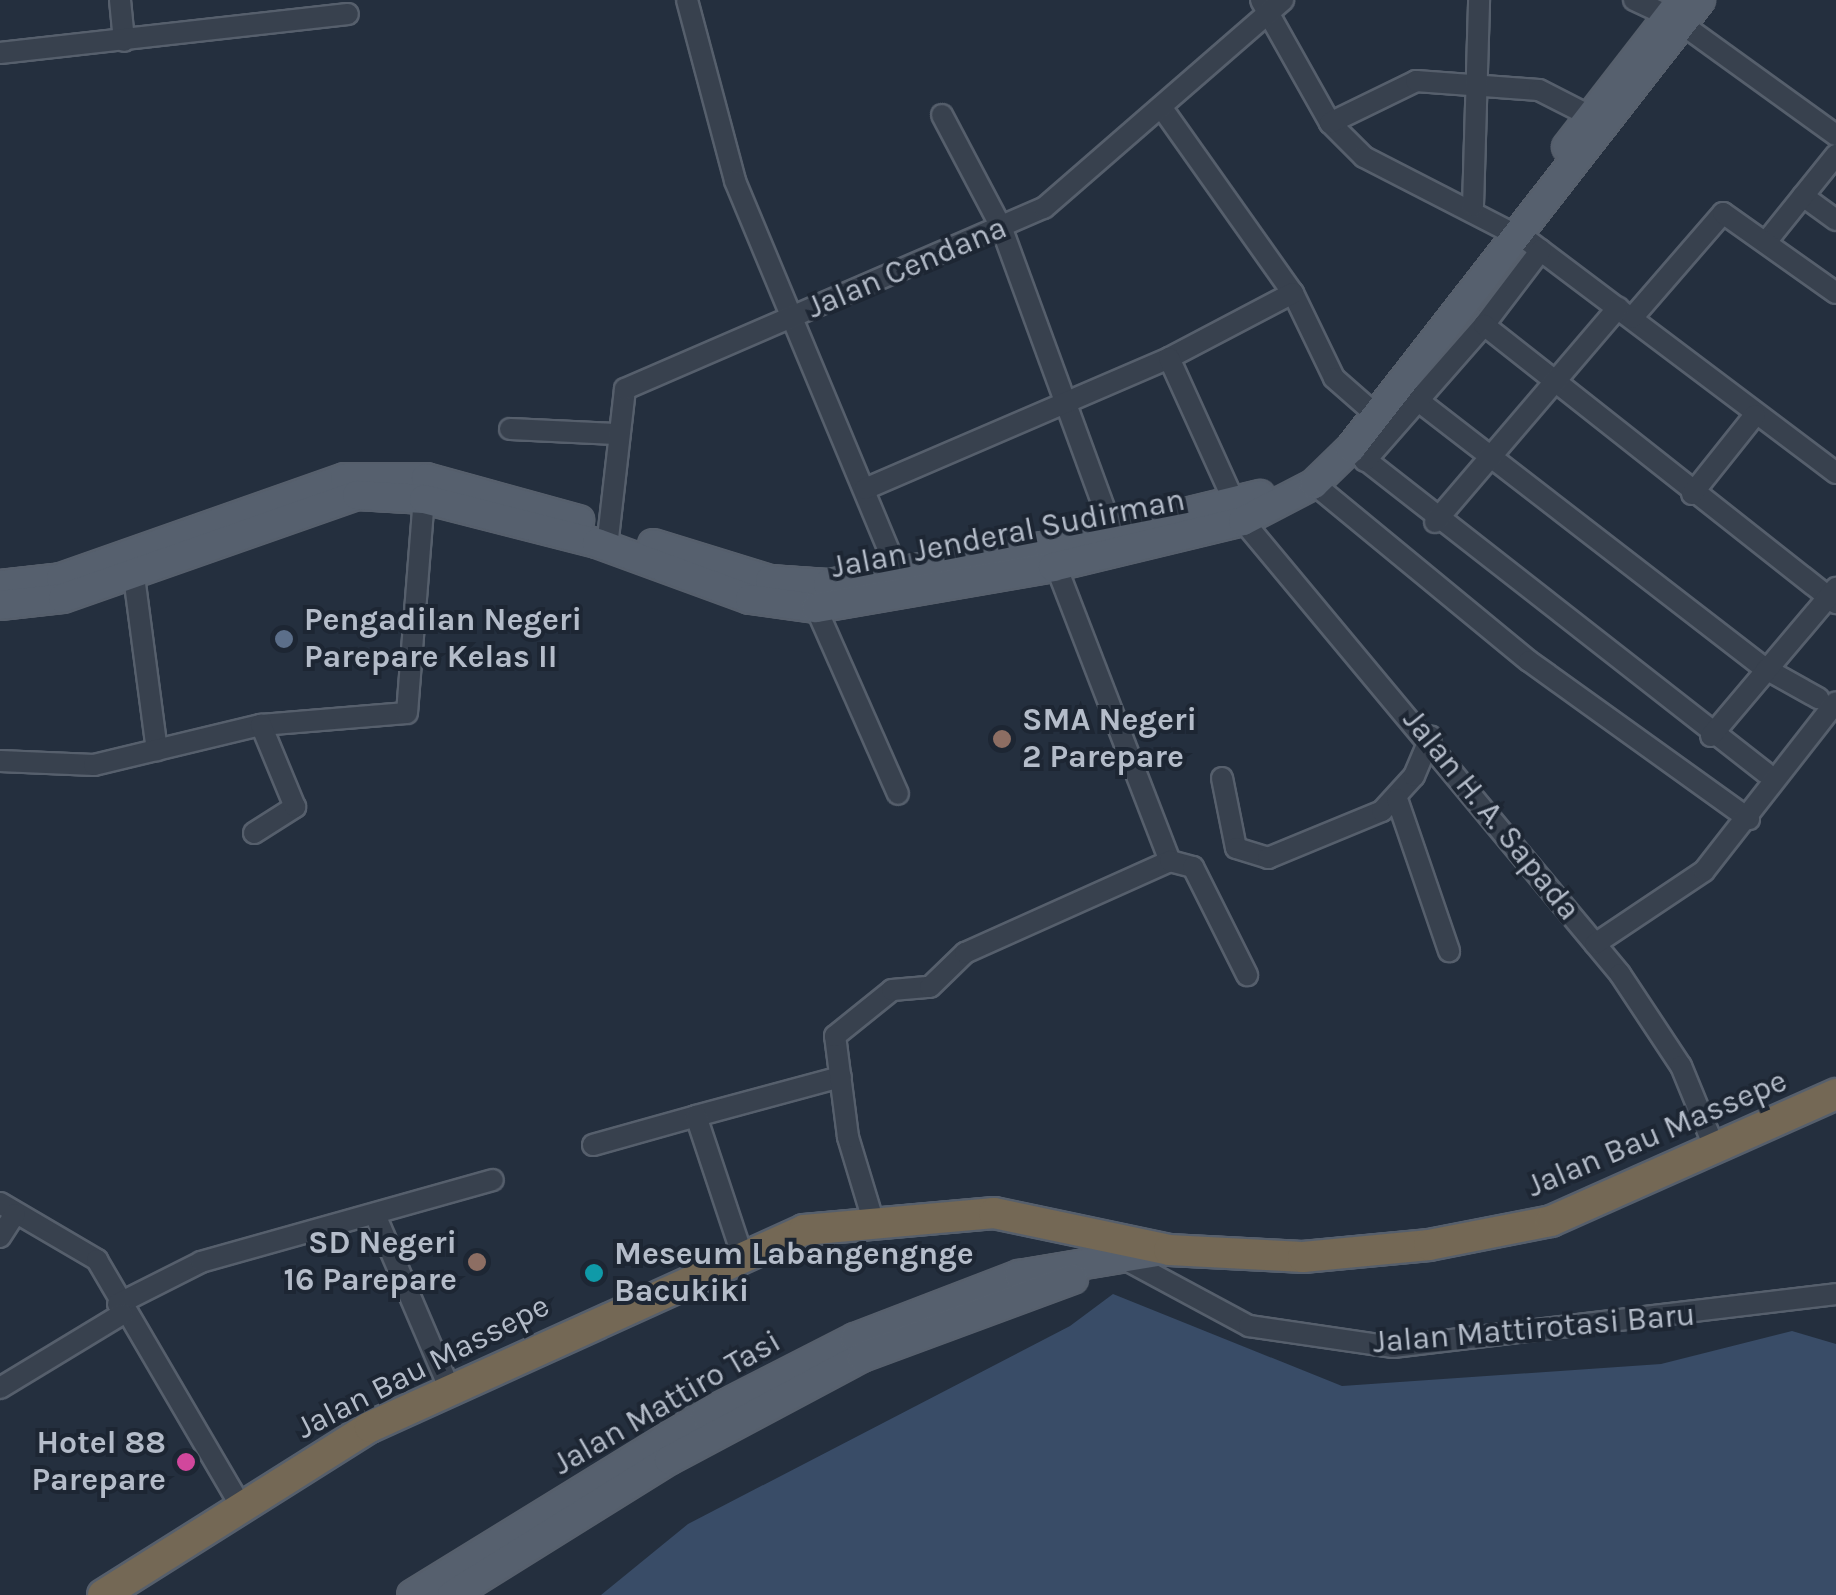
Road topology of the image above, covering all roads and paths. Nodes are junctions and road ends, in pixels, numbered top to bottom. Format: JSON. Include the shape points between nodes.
{"nodes":[{"id":1,"x":120,"y":0,"type":"edge"},
{"id":2,"x":687,"y":0,"type":"edge"},
{"id":3,"x":1478,"y":0,"type":"edge"},
{"id":4,"x":1634,"y":0,"type":"edge"},
{"id":5,"x":1700,"y":0,"type":"edge"},
{"id":6,"x":1271,"y":4,"type":"edge"},
{"id":7,"x":348,"y":14,"type":"dead end"},
{"id":8,"x":1679,"y":14,"type":"edge"},
{"id":9,"x":124,"y":41,"type":"junction"},
{"id":10,"x":0,"y":53,"type":"edge"},
{"id":11,"x":1477,"y":81,"type":"junction"},
{"id":12,"x":1164,"y":111,"type":"junction"},
{"id":13,"x":942,"y":115,"type":"dead end"},
{"id":14,"x":1590,"y":116,"type":"junction"},
{"id":15,"x":1330,"y":122,"type":"junction"},
{"id":16,"x":1836,"y":135,"type":"edge"},
{"id":17,"x":1836,"y":154,"type":"edge"},
{"id":18,"x":1803,"y":196,"type":"junction"},
{"id":19,"x":1473,"y":206,"type":"junction"},
{"id":20,"x":1836,"y":220,"type":"edge"},
{"id":21,"x":1002,"y":229,"type":"junction"},
{"id":22,"x":1523,"y":239,"type":"junction"},
{"id":23,"x":1766,"y":242,"type":"junction"},
{"id":24,"x":1294,"y":293,"type":"junction"},
{"id":25,"x":1836,"y":293,"type":"edge"},
{"id":26,"x":1625,"y":313,"type":"junction"},
{"id":27,"x":796,"y":316,"type":"junction"},
{"id":28,"x":1484,"y":324,"type":"junction"},
{"id":29,"x":1169,"y":358,"type":"junction"},
{"id":30,"x":1559,"y":382,"type":"junction"},
{"id":31,"x":1409,"y":394,"type":"junction"},
{"id":32,"x":1064,"y":399,"type":"junction"},
{"id":33,"x":1368,"y":407,"type":"junction"},
{"id":34,"x":1755,"y":414,"type":"junction"},
{"id":35,"x":510,"y":429,"type":"dead end"},
{"id":36,"x":616,"y":434,"type":"junction"},
{"id":37,"x":1486,"y":454,"type":"junction"},
{"id":38,"x":1358,"y":455,"type":"junction"},
{"id":39,"x":1836,"y":473,"type":"edge"},
{"id":40,"x":1314,"y":484,"type":"junction"},
{"id":41,"x":389,"y":485,"type":"junction"},
{"id":42,"x":865,"y":489,"type":"junction"},
{"id":43,"x":1692,"y":494,"type":"junction"},
{"id":44,"x":424,"y":498,"type":"junction"},
{"id":45,"x":1239,"y":512,"type":"junction"},
{"id":46,"x":1435,"y":522,"type":"junction"},
{"id":47,"x":1113,"y":532,"type":"junction"},
{"id":48,"x":608,"y":538,"type":"junction"},
{"id":49,"x":1051,"y":557,"type":"junction"},
{"id":50,"x":132,"y":564,"type":"junction"},
{"id":51,"x":899,"y":575,"type":"junction"},
{"id":52,"x":0,"y":585,"type":"edge"},
{"id":53,"x":1833,"y":596,"type":"edge"},
{"id":54,"x":0,"y":605,"type":"edge"},
{"id":55,"x":816,"y":608,"type":"junction"},
{"id":56,"x":1766,"y":669,"type":"junction"},
{"id":57,"x":1827,"y":700,"type":"edge"},
{"id":58,"x":261,"y":726,"type":"junction"},
{"id":59,"x":1431,"y":736,"type":"junction"},
{"id":60,"x":1712,"y":736,"type":"junction"},
{"id":61,"x":158,"y":750,"type":"junction"},
{"id":62,"x":0,"y":761,"type":"edge"},
{"id":63,"x":1766,"y":773,"type":"dead end"},
{"id":64,"x":1222,"y":778,"type":"dead end"},
{"id":65,"x":898,"y":794,"type":"dead end"},
{"id":66,"x":1397,"y":799,"type":"junction"},
{"id":67,"x":1748,"y":819,"type":"junction"},
{"id":68,"x":254,"y":832,"type":"dead end"},
{"id":69,"x":1170,"y":861,"type":"junction"},
{"id":70,"x":1595,"y":944,"type":"junction"},
{"id":71,"x":1448,"y":951,"type":"dead end"},
{"id":72,"x":1246,"y":975,"type":"dead end"},
{"id":73,"x":841,"y":1077,"type":"junction"},
{"id":74,"x":1836,"y":1094,"type":"edge"},
{"id":75,"x":696,"y":1116,"type":"junction"},
{"id":76,"x":593,"y":1145,"type":"dead end"},
{"id":77,"x":1714,"y":1149,"type":"junction"},
{"id":78,"x":492,"y":1180,"type":"dead end"},
{"id":79,"x":7,"y":1209,"type":"edge"},
{"id":80,"x":376,"y":1217,"type":"junction"},
{"id":81,"x":873,"y":1220,"type":"junction"},
{"id":82,"x":0,"y":1237,"type":"edge"},
{"id":83,"x":1169,"y":1250,"type":"junction"},
{"id":84,"x":742,"y":1254,"type":"junction"},
{"id":85,"x":1130,"y":1262,"type":"junction"},
{"id":86,"x":1836,"y":1294,"type":"edge"},
{"id":87,"x":120,"y":1309,"type":"junction"},
{"id":88,"x":0,"y":1388,"type":"edge"},
{"id":89,"x":450,"y":1390,"type":"junction"},
{"id":90,"x":581,"y":1504,"type":"junction"},
{"id":91,"x":241,"y":1506,"type":"junction"},
{"id":92,"x":103,"y":1595,"type":"edge"},
{"id":93,"x":412,"y":1595,"type":"edge"},
{"id":94,"x":452,"y":1595,"type":"edge"}],
"edges":[{"from":1,"to":9,"type":"street"},
{"from":2,"to":27,"type":"street","via":[[719,138]]},
{"from":3,"to":11,"type":"street"},
{"from":4,"to":8,"type":"street"},
{"from":5,"to":8,"type":"main road","name":"Jalan Jenderal Sudirman"},
{"from":6,"to":12,"type":"street","name":"Jalan Cendana"},
{"from":6,"to":15,"type":"street"},
{"from":7,"to":9,"type":"street"},
{"from":8,"to":14,"type":"main road","name":"Jalan Jenderal Sudirman"},
{"from":8,"to":16,"type":"street"},
{"from":8,"to":22,"type":"main road","name":"Jalan Jenderal Sudirman"},
{"from":9,"to":10,"type":"street"},
{"from":11,"to":14,"type":"street","via":[[1538,90]]},
{"from":11,"to":15,"type":"street","via":[[1398,84]]},
{"from":11,"to":19,"type":"street"},
{"from":12,"to":21,"type":"street","name":"Jalan Cendana","via":[[1069,192]]},
{"from":12,"to":24,"type":"street"},
{"from":13,"to":21,"type":"street"},
{"from":14,"to":22,"type":"main road","name":"Jalan Jenderal Sudirman"},
{"from":15,"to":19,"type":"street","via":[[1398,178]]},
{"from":17,"to":18,"type":"street"},
{"from":18,"to":20,"type":"street"},
{"from":18,"to":23,"type":"street"},
{"from":19,"to":22,"type":"street"},
{"from":21,"to":27,"type":"street","name":"Jalan Cendana"},
{"from":21,"to":32,"type":"street"},
{"from":22,"to":26,"type":"street"},
{"from":22,"to":28,"type":"street"},
{"from":22,"to":31,"type":"main road","name":"Jalan Jenderal Sudirman"},
{"from":22,"to":33,"type":"main road","name":"Jalan Jenderal Sudirman"},
{"from":23,"to":25,"type":"street"},
{"from":23,"to":26,"type":"street","via":[[1718,214]]},
{"from":24,"to":29,"type":"street"},
{"from":24,"to":33,"type":"street","via":[[1334,378]]},
{"from":26,"to":30,"type":"street"},
{"from":26,"to":34,"type":"street"},
{"from":27,"to":36,"type":"street","name":"Jalan Cendana","via":[[639,379],[620,400]]},
{"from":27,"to":42,"type":"street"},
{"from":28,"to":30,"type":"street"},
{"from":28,"to":31,"type":"street"},
{"from":29,"to":32,"type":"street"},
{"from":29,"to":45,"type":"street","name":"Jalan H. A. Sapada"},
{"from":30,"to":37,"type":"street"},
{"from":30,"to":43,"type":"street"},
{"from":31,"to":37,"type":"street"},
{"from":31,"to":38,"type":"main road","name":"Jalan Jenderal Sudirman"},
{"from":32,"to":42,"type":"street"},
{"from":32,"to":47,"type":"street"},
{"from":33,"to":45,"type":"main road","name":"Jalan Jenderal Sudirman","via":[[1303,471]]},
{"from":34,"to":39,"type":"street"},
{"from":34,"to":43,"type":"street"},
{"from":35,"to":36,"type":"street"},
{"from":36,"to":48,"type":"street","name":"Jalan Cendana"},
{"from":37,"to":46,"type":"street"},
{"from":37,"to":56,"type":"street"},
{"from":38,"to":40,"type":"main road","name":"Jalan Jenderal Sudirman"},
{"from":38,"to":46,"type":"street"},
{"from":40,"to":45,"type":"main road","name":"Jalan Jenderal Sudirman"},
{"from":40,"to":67,"type":"street","via":[[1530,661]]},
{"from":41,"to":44,"type":"main road","name":"Jalan Jenderal Sudirman"},
{"from":41,"to":48,"type":"main road","name":"Jalan Jenderal Sudirman"},
{"from":41,"to":50,"type":"main road","name":"Jalan Jenderal Sudirman"},
{"from":42,"to":51,"type":"street"},
{"from":43,"to":53,"type":"street"},
{"from":44,"to":48,"type":"main road","name":"Jalan Jenderal Sudirman"},
{"from":44,"to":58,"type":"street","via":[[407,713]]},
{"from":45,"to":47,"type":"main road","name":"Jalan Jenderal Sudirman"},
{"from":45,"to":49,"type":"main road","name":"Jalan Jenderal Sudirman"},
{"from":45,"to":59,"type":"street","name":"Jalan H. A. Sapada"},
{"from":46,"to":60,"type":"street"},
{"from":47,"to":49,"type":"main road","name":"Jalan Jenderal Sudirman"},
{"from":48,"to":51,"type":"main road","name":"Jalan Jenderal Sudirman","via":[[770,580]]},
{"from":48,"to":55,"type":"main road","name":"Jalan Jenderal Sudirman","via":[[750,599]]},
{"from":49,"to":51,"type":"main road","name":"Jalan Jenderal Sudirman"},
{"from":49,"to":55,"type":"main road","name":"Jalan Jenderal Sudirman"},
{"from":49,"to":69,"type":"street"},
{"from":50,"to":52,"type":"main road","name":"Jalan Jenderal Sudirman"},
{"from":50,"to":54,"type":"main road","name":"Jalan Jenderal Sudirman","via":[[38,604]]},
{"from":50,"to":61,"type":"street"},
{"from":53,"to":56,"type":"street"},
{"from":55,"to":65,"type":"street"},
{"from":56,"to":57,"type":"street"},
{"from":56,"to":60,"type":"street"},
{"from":57,"to":67,"type":"street"},
{"from":58,"to":61,"type":"street"},
{"from":58,"to":68,"type":"street","via":[[294,808]]},
{"from":59,"to":66,"type":"street"},
{"from":59,"to":70,"type":"street","name":"Jalan H. A. Sapada"},
{"from":60,"to":63,"type":"street"},
{"from":61,"to":62,"type":"street","via":[[94,766]]},
{"from":64,"to":66,"type":"street","via":[[1236,848],[1252,858],[1339,835]]},
{"from":66,"to":71,"type":"street"},
{"from":67,"to":70,"type":"street","via":[[1704,871]]},
{"from":69,"to":72,"type":"street","via":[[1193,867]]},
{"from":69,"to":73,"type":"street","via":[[965,952],[930,988],[892,990],[837,1032]]},
{"from":70,"to":77,"type":"street","name":"Jalan H. A. Sapada","via":[[1681,1066]]},
{"from":73,"to":75,"type":"street"},
{"from":73,"to":81,"type":"street"},
{"from":74,"to":77,"type":"highway","name":"Jalan Bau Massepe"},
{"from":75,"to":76,"type":"street"},
{"from":75,"to":84,"type":"street"},
{"from":77,"to":83,"type":"highway","name":"Jalan Bau Massepe","via":[[1499,1234],[1338,1256]]},
{"from":78,"to":80,"type":"street"},
{"from":79,"to":82,"type":"street"},
{"from":79,"to":87,"type":"street","via":[[96,1260]]},
{"from":80,"to":87,"type":"street","via":[[202,1262]]},
{"from":80,"to":89,"type":"street"},
{"from":81,"to":83,"type":"highway","name":"Jalan Bau Massepe","via":[[1043,1217]]},
{"from":81,"to":84,"type":"highway","name":"Jalan Bau Massepe","via":[[804,1230]]},
{"from":83,"to":85,"type":"main road","name":"Jalan Mattiro Tasi"},
{"from":84,"to":89,"type":"highway","name":"Jalan Bau Massepe"},
{"from":85,"to":86,"type":"street","name":"Jalan Mattirotasi Baru","via":[[1249,1326],[1393,1347]]},
{"from":85,"to":90,"type":"main road","name":"Jalan Mattiro Tasi","via":[[1082,1270],[862,1356]]},
{"from":87,"to":88,"type":"street"},
{"from":87,"to":91,"type":"street"},
{"from":89,"to":91,"type":"highway","name":"Jalan Bau Massepe"},
{"from":90,"to":93,"type":"main road","name":"Jalan Mattiro Tasi"},
{"from":90,"to":94,"type":"main road","name":"Jalan Mattiro Tasi"},
{"from":91,"to":92,"type":"highway","name":"Jalan Bau Massepe"}]}
